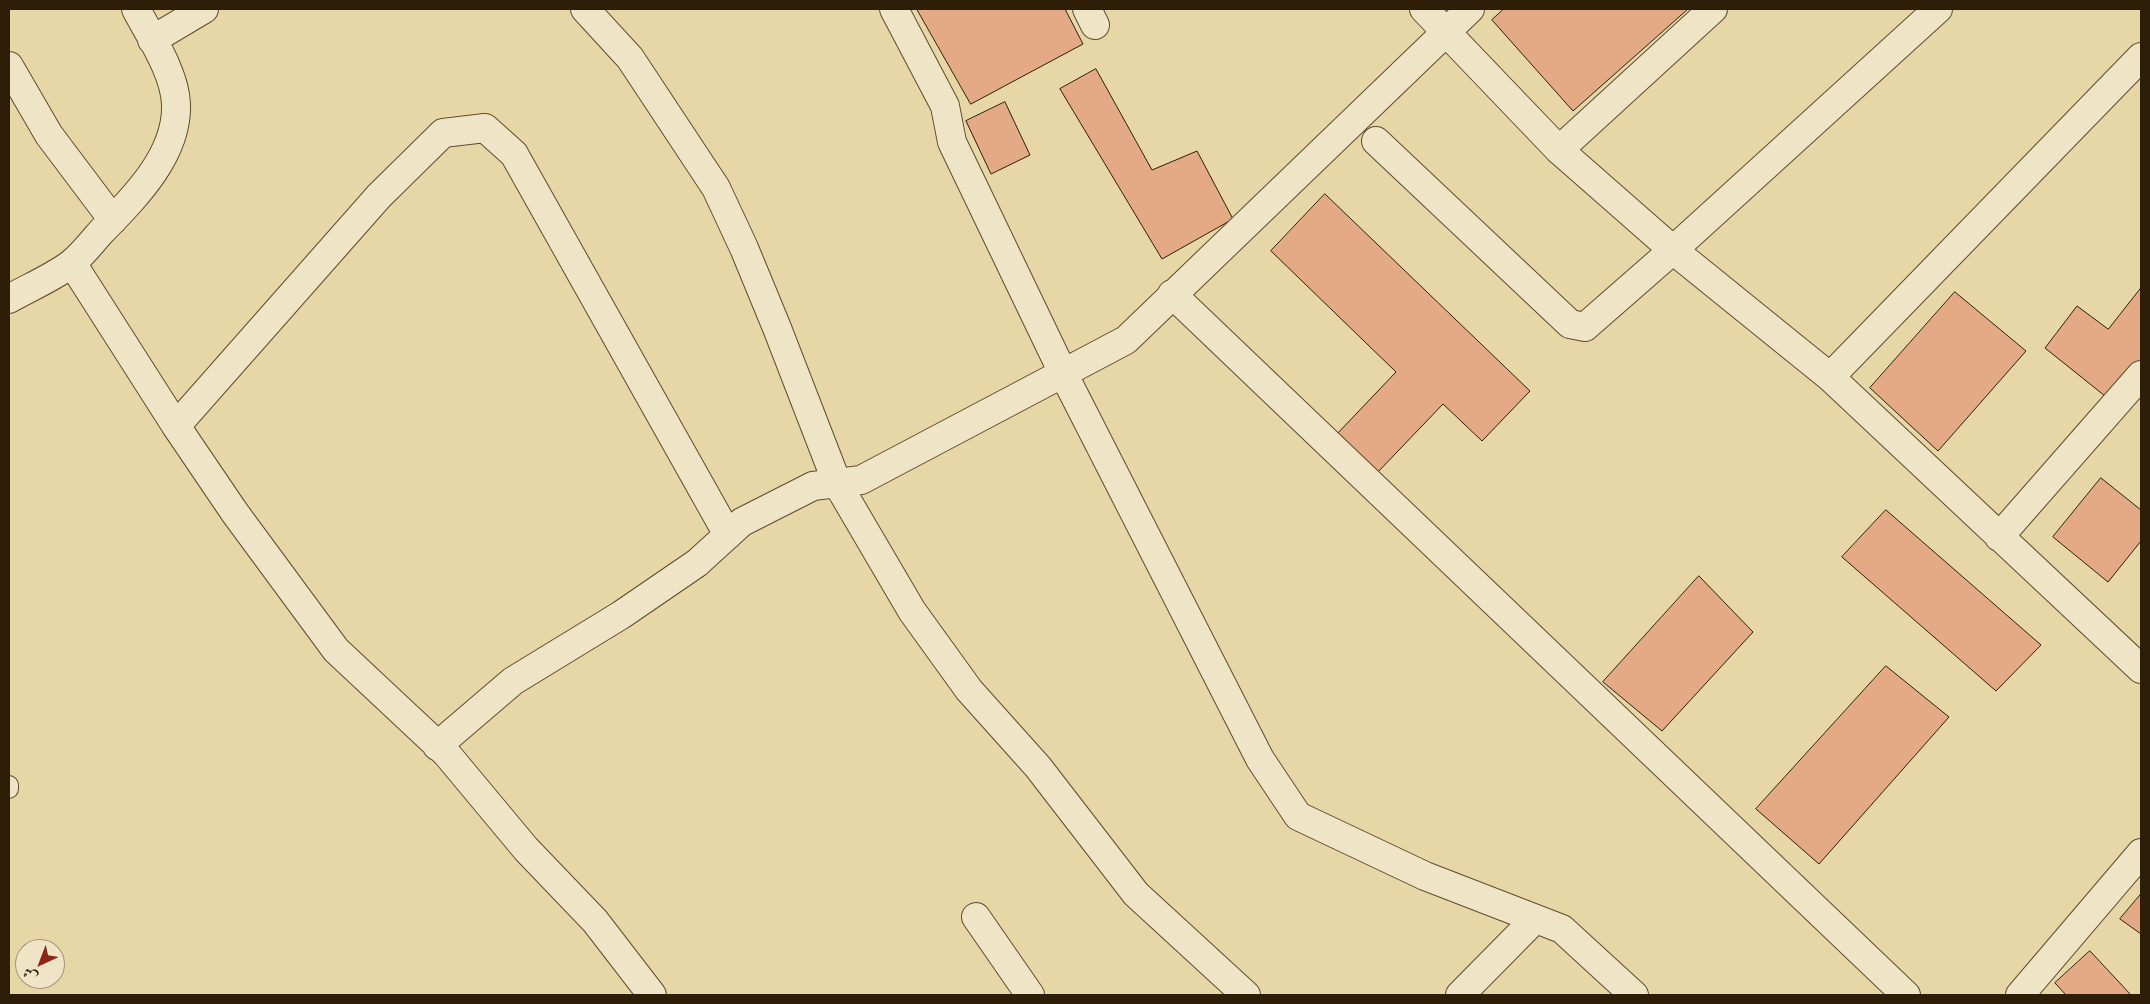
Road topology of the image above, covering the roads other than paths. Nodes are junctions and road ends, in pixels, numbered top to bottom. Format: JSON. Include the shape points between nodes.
{"nodes":[{"id":1,"x":136,"y":9,"type":"edge"},
{"id":2,"x":204,"y":9,"type":"edge"},
{"id":3,"x":585,"y":9,"type":"edge"},
{"id":4,"x":894,"y":9,"type":"edge"},
{"id":5,"x":1424,"y":9,"type":"edge"},
{"id":6,"x":1470,"y":9,"type":"edge"},
{"id":7,"x":1713,"y":9,"type":"edge"},
{"id":8,"x":1938,"y":9,"type":"edge"},
{"id":9,"x":1446,"y":32,"type":"junction"},
{"id":10,"x":152,"y":40,"type":"junction"},
{"id":11,"x":2141,"y":57,"type":"edge"},
{"id":12,"x":9,"y":66,"type":"edge"},
{"id":13,"x":1376,"y":142,"type":"dead end"},
{"id":14,"x":1559,"y":150,"type":"junction"},
{"id":15,"x":113,"y":220,"type":"junction"},
{"id":16,"x":1673,"y":250,"type":"junction"},
{"id":17,"x":72,"y":263,"type":"junction"},
{"id":18,"x":1172,"y":294,"type":"junction"},
{"id":19,"x":9,"y":299,"type":"edge"},
{"id":20,"x":1063,"y":374,"type":"junction"},
{"id":21,"x":2141,"y":375,"type":"edge"},
{"id":22,"x":1830,"y":376,"type":"junction"},
{"id":23,"x":176,"y":426,"type":"junction"},
{"id":24,"x":836,"y":483,"type":"junction"},
{"id":25,"x":728,"y":535,"type":"junction"},
{"id":26,"x":1999,"y":537,"type":"junction"},
{"id":27,"x":2139,"y":663,"type":"edge"},
{"id":28,"x":438,"y":746,"type":"junction"},
{"id":29,"x":2141,"y":853,"type":"edge"},
{"id":30,"x":976,"y":917,"type":"dead end"},
{"id":31,"x":1535,"y":919,"type":"junction"},
{"id":32,"x":652,"y":995,"type":"edge"},
{"id":33,"x":1030,"y":995,"type":"edge"},
{"id":34,"x":1246,"y":995,"type":"edge"},
{"id":35,"x":1460,"y":995,"type":"edge"},
{"id":36,"x":1634,"y":995,"type":"edge"},
{"id":37,"x":1906,"y":995,"type":"edge"},
{"id":38,"x":2020,"y":995,"type":"edge"}],
"edges":[{"from":1,"to":10,"type":"street"},
{"from":2,"to":10,"type":"street"},
{"from":3,"to":24,"type":"street","via":[[630,58],[716,188],[774,319]]},
{"from":4,"to":20,"type":"street","via":[[945,106],[952,142]]},
{"from":5,"to":9,"type":"street"},
{"from":6,"to":9,"type":"street"},
{"from":7,"to":14,"type":"street"},
{"from":8,"to":16,"type":"street"},
{"from":9,"to":14,"type":"street"},
{"from":9,"to":18,"type":"street"},
{"from":10,"to":15,"type":"street","via":[[170,76],[176,102],[174,123],[168,146],[149,178]]},
{"from":11,"to":22,"type":"street"},
{"from":12,"to":15,"type":"street","via":[[49,135]]},
{"from":13,"to":16,"type":"street","via":[[1570,324],[1585,327]]},
{"from":14,"to":16,"type":"street"},
{"from":15,"to":17,"type":"street"},
{"from":16,"to":22,"type":"street"},
{"from":17,"to":19,"type":"street"},
{"from":17,"to":23,"type":"street"},
{"from":18,"to":20,"type":"street","via":[[1126,340]]},
{"from":18,"to":37,"type":"street"},
{"from":20,"to":24,"type":"street","via":[[861,480]]},
{"from":20,"to":31,"type":"street","via":[[1260,759],[1298,816],[1425,876]]},
{"from":21,"to":26,"type":"street"},
{"from":22,"to":26,"type":"street"},
{"from":23,"to":25,"type":"street","via":[[379,196],[443,133],[485,128],[514,154]]},
{"from":23,"to":28,"type":"street","via":[[235,513],[336,650]]},
{"from":24,"to":25,"type":"street","via":[[813,486],[742,522]]},
{"from":24,"to":34,"type":"street","via":[[912,611],[969,690],[1080,818],[1136,894]]},
{"from":25,"to":28,"type":"street","via":[[697,563],[652,594],[513,681]]},
{"from":26,"to":27,"type":"street"},
{"from":28,"to":32,"type":"street","via":[[526,849],[595,921]]},
{"from":29,"to":38,"type":"street"},
{"from":30,"to":33,"type":"street"},
{"from":31,"to":35,"type":"street"},
{"from":31,"to":36,"type":"street","via":[[1562,929]]}]}
